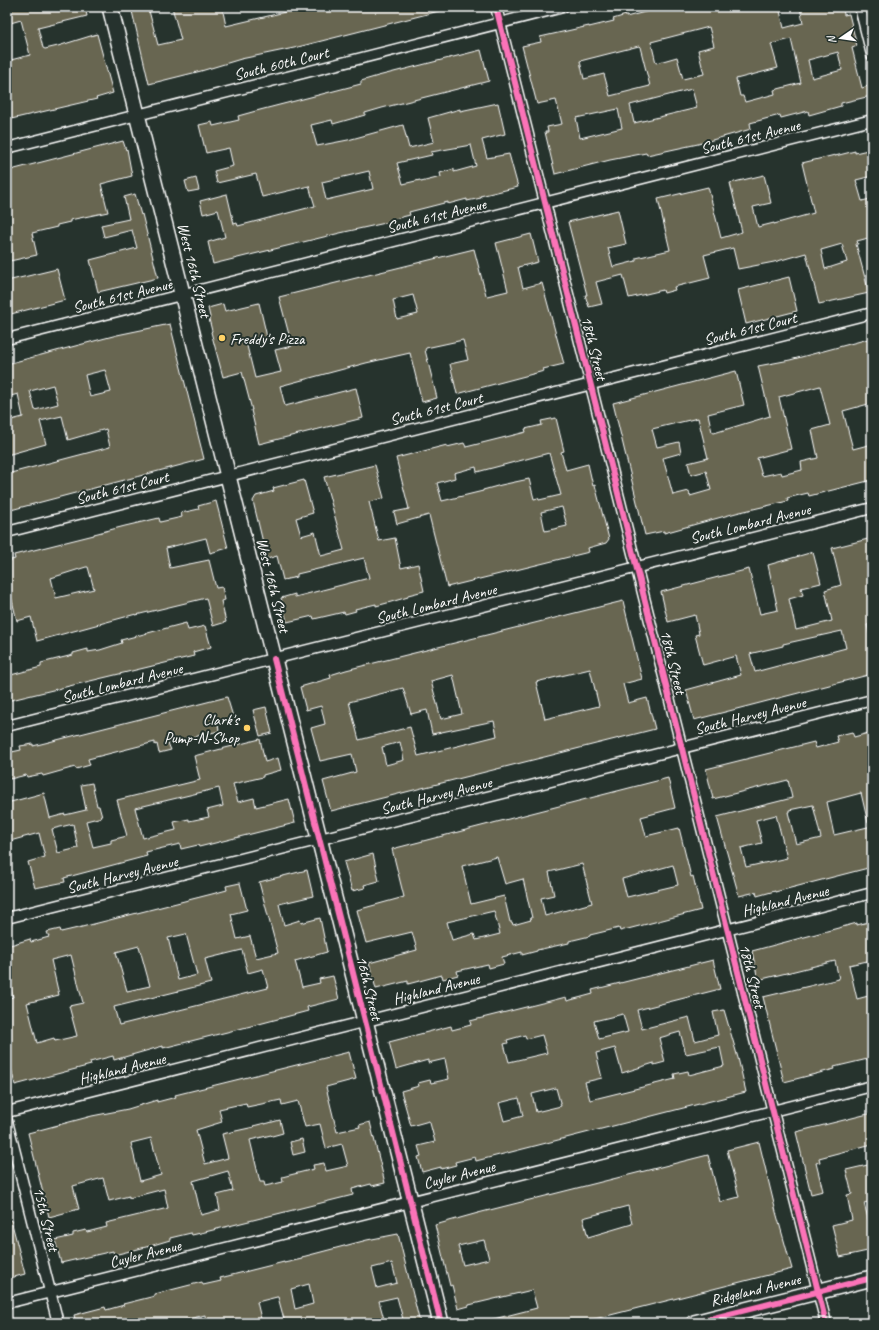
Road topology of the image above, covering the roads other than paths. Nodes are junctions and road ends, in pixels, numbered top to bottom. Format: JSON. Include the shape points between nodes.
{"nodes":[{"id":1,"x":110,"y":7,"type":"edge"},
{"id":2,"x":496,"y":7,"type":"edge"},
{"id":3,"x":563,"y":7,"type":"edge"},
{"id":4,"x":860,"y":7,"type":"edge"},
{"id":5,"x":500,"y":23,"type":"junction"},
{"id":6,"x":872,"y":55,"type":"edge"},
{"id":7,"x":137,"y":114,"type":"junction"},
{"id":8,"x":872,"y":120,"type":"edge"},
{"id":9,"x":7,"y":148,"type":"edge"},
{"id":10,"x":545,"y":203,"type":"junction"},
{"id":11,"x":182,"y":295,"type":"junction"},
{"id":12,"x":872,"y":313,"type":"edge"},
{"id":13,"x":7,"y":339,"type":"edge"},
{"id":14,"x":590,"y":384,"type":"junction"},
{"id":15,"x":228,"y":476,"type":"junction"},
{"id":16,"x":872,"y":508,"type":"edge"},
{"id":17,"x":7,"y":532,"type":"edge"},
{"id":18,"x":637,"y":567,"type":"junction"},
{"id":19,"x":274,"y":659,"type":"junction"},
{"id":20,"x":872,"y":700,"type":"edge"},
{"id":21,"x":7,"y":726,"type":"edge"},
{"id":22,"x":682,"y":748,"type":"junction"},
{"id":23,"x":319,"y":840,"type":"junction"},
{"id":24,"x":872,"y":893,"type":"edge"},
{"id":25,"x":7,"y":918,"type":"edge"},
{"id":26,"x":728,"y":930,"type":"junction"},
{"id":27,"x":365,"y":1022,"type":"junction"},
{"id":28,"x":872,"y":1086,"type":"edge"},
{"id":29,"x":773,"y":1111,"type":"junction"},
{"id":30,"x":7,"y":1112,"type":"edge"},
{"id":31,"x":7,"y":1122,"type":"edge"},
{"id":32,"x":410,"y":1202,"type":"junction"},
{"id":33,"x":872,"y":1278,"type":"edge"},
{"id":34,"x":50,"y":1292,"type":"junction"},
{"id":35,"x":818,"y":1292,"type":"junction"},
{"id":36,"x":7,"y":1303,"type":"edge"},
{"id":37,"x":58,"y":1323,"type":"edge"},
{"id":38,"x":441,"y":1323,"type":"edge"},
{"id":39,"x":694,"y":1323,"type":"edge"},
{"id":40,"x":826,"y":1323,"type":"edge"}],
"edges":[{"from":1,"to":7,"type":"street","name":"West 16th Street"},
{"from":2,"to":5,"type":"street","name":"18th Street"},
{"from":3,"to":5,"type":"street","name":"South 60th Court"},
{"from":4,"to":6,"type":"street"},
{"from":5,"to":7,"type":"street","name":"South 60th Court"},
{"from":5,"to":10,"type":"street","name":"18th Street"},
{"from":7,"to":9,"type":"street","name":"South 60th Court"},
{"from":7,"to":11,"type":"street","name":"West 16th Street"},
{"from":8,"to":10,"type":"street","name":"South 61st Avenue"},
{"from":10,"to":11,"type":"street","name":"South 61st Avenue"},
{"from":10,"to":14,"type":"street","name":"18th Street"},
{"from":11,"to":13,"type":"street","name":"South 61st Avenue"},
{"from":11,"to":15,"type":"street","name":"West 16th Street"},
{"from":12,"to":14,"type":"street","name":"South 61st Court"},
{"from":14,"to":15,"type":"street","name":"South 61st Court"},
{"from":14,"to":18,"type":"street","name":"18th Street"},
{"from":15,"to":17,"type":"street","name":"South 61st Court"},
{"from":15,"to":19,"type":"street","name":"West 16th Street"},
{"from":16,"to":18,"type":"street","name":"South Lombard Avenue"},
{"from":18,"to":19,"type":"street","name":"South Lombard Avenue"},
{"from":18,"to":22,"type":"street","name":"18th Street"},
{"from":19,"to":21,"type":"street","name":"South Lombard Avenue"},
{"from":19,"to":23,"type":"street","name":"16th Street"},
{"from":20,"to":22,"type":"street","name":"South Harvey Avenue"},
{"from":22,"to":23,"type":"street","name":"South Harvey Avenue"},
{"from":22,"to":26,"type":"street","name":"18th Street"},
{"from":23,"to":25,"type":"street","name":"South Harvey Avenue"},
{"from":23,"to":27,"type":"street","name":"16th Street"},
{"from":24,"to":26,"type":"street","name":"Highland Avenue"},
{"from":26,"to":27,"type":"street","name":"Highland Avenue"},
{"from":26,"to":29,"type":"street","name":"18th Street"},
{"from":27,"to":30,"type":"street","name":"Highland Avenue"},
{"from":27,"to":32,"type":"street","name":"16th Street"},
{"from":28,"to":29,"type":"street","name":"Cuyler Avenue"},
{"from":29,"to":32,"type":"street","name":"Cuyler Avenue"},
{"from":29,"to":35,"type":"street","name":"18th Street"},
{"from":31,"to":34,"type":"street","name":"15th Street"},
{"from":32,"to":34,"type":"street","name":"Cuyler Avenue"},
{"from":32,"to":38,"type":"street","name":"16th Street"},
{"from":33,"to":35,"type":"street","name":"Ridgeland Avenue"},
{"from":34,"to":36,"type":"street","name":"Cuyler Avenue"},
{"from":34,"to":37,"type":"street","name":"15th Street"},
{"from":35,"to":39,"type":"street","name":"Ridgeland Avenue"},
{"from":35,"to":40,"type":"street","name":"18th Street"}]}
